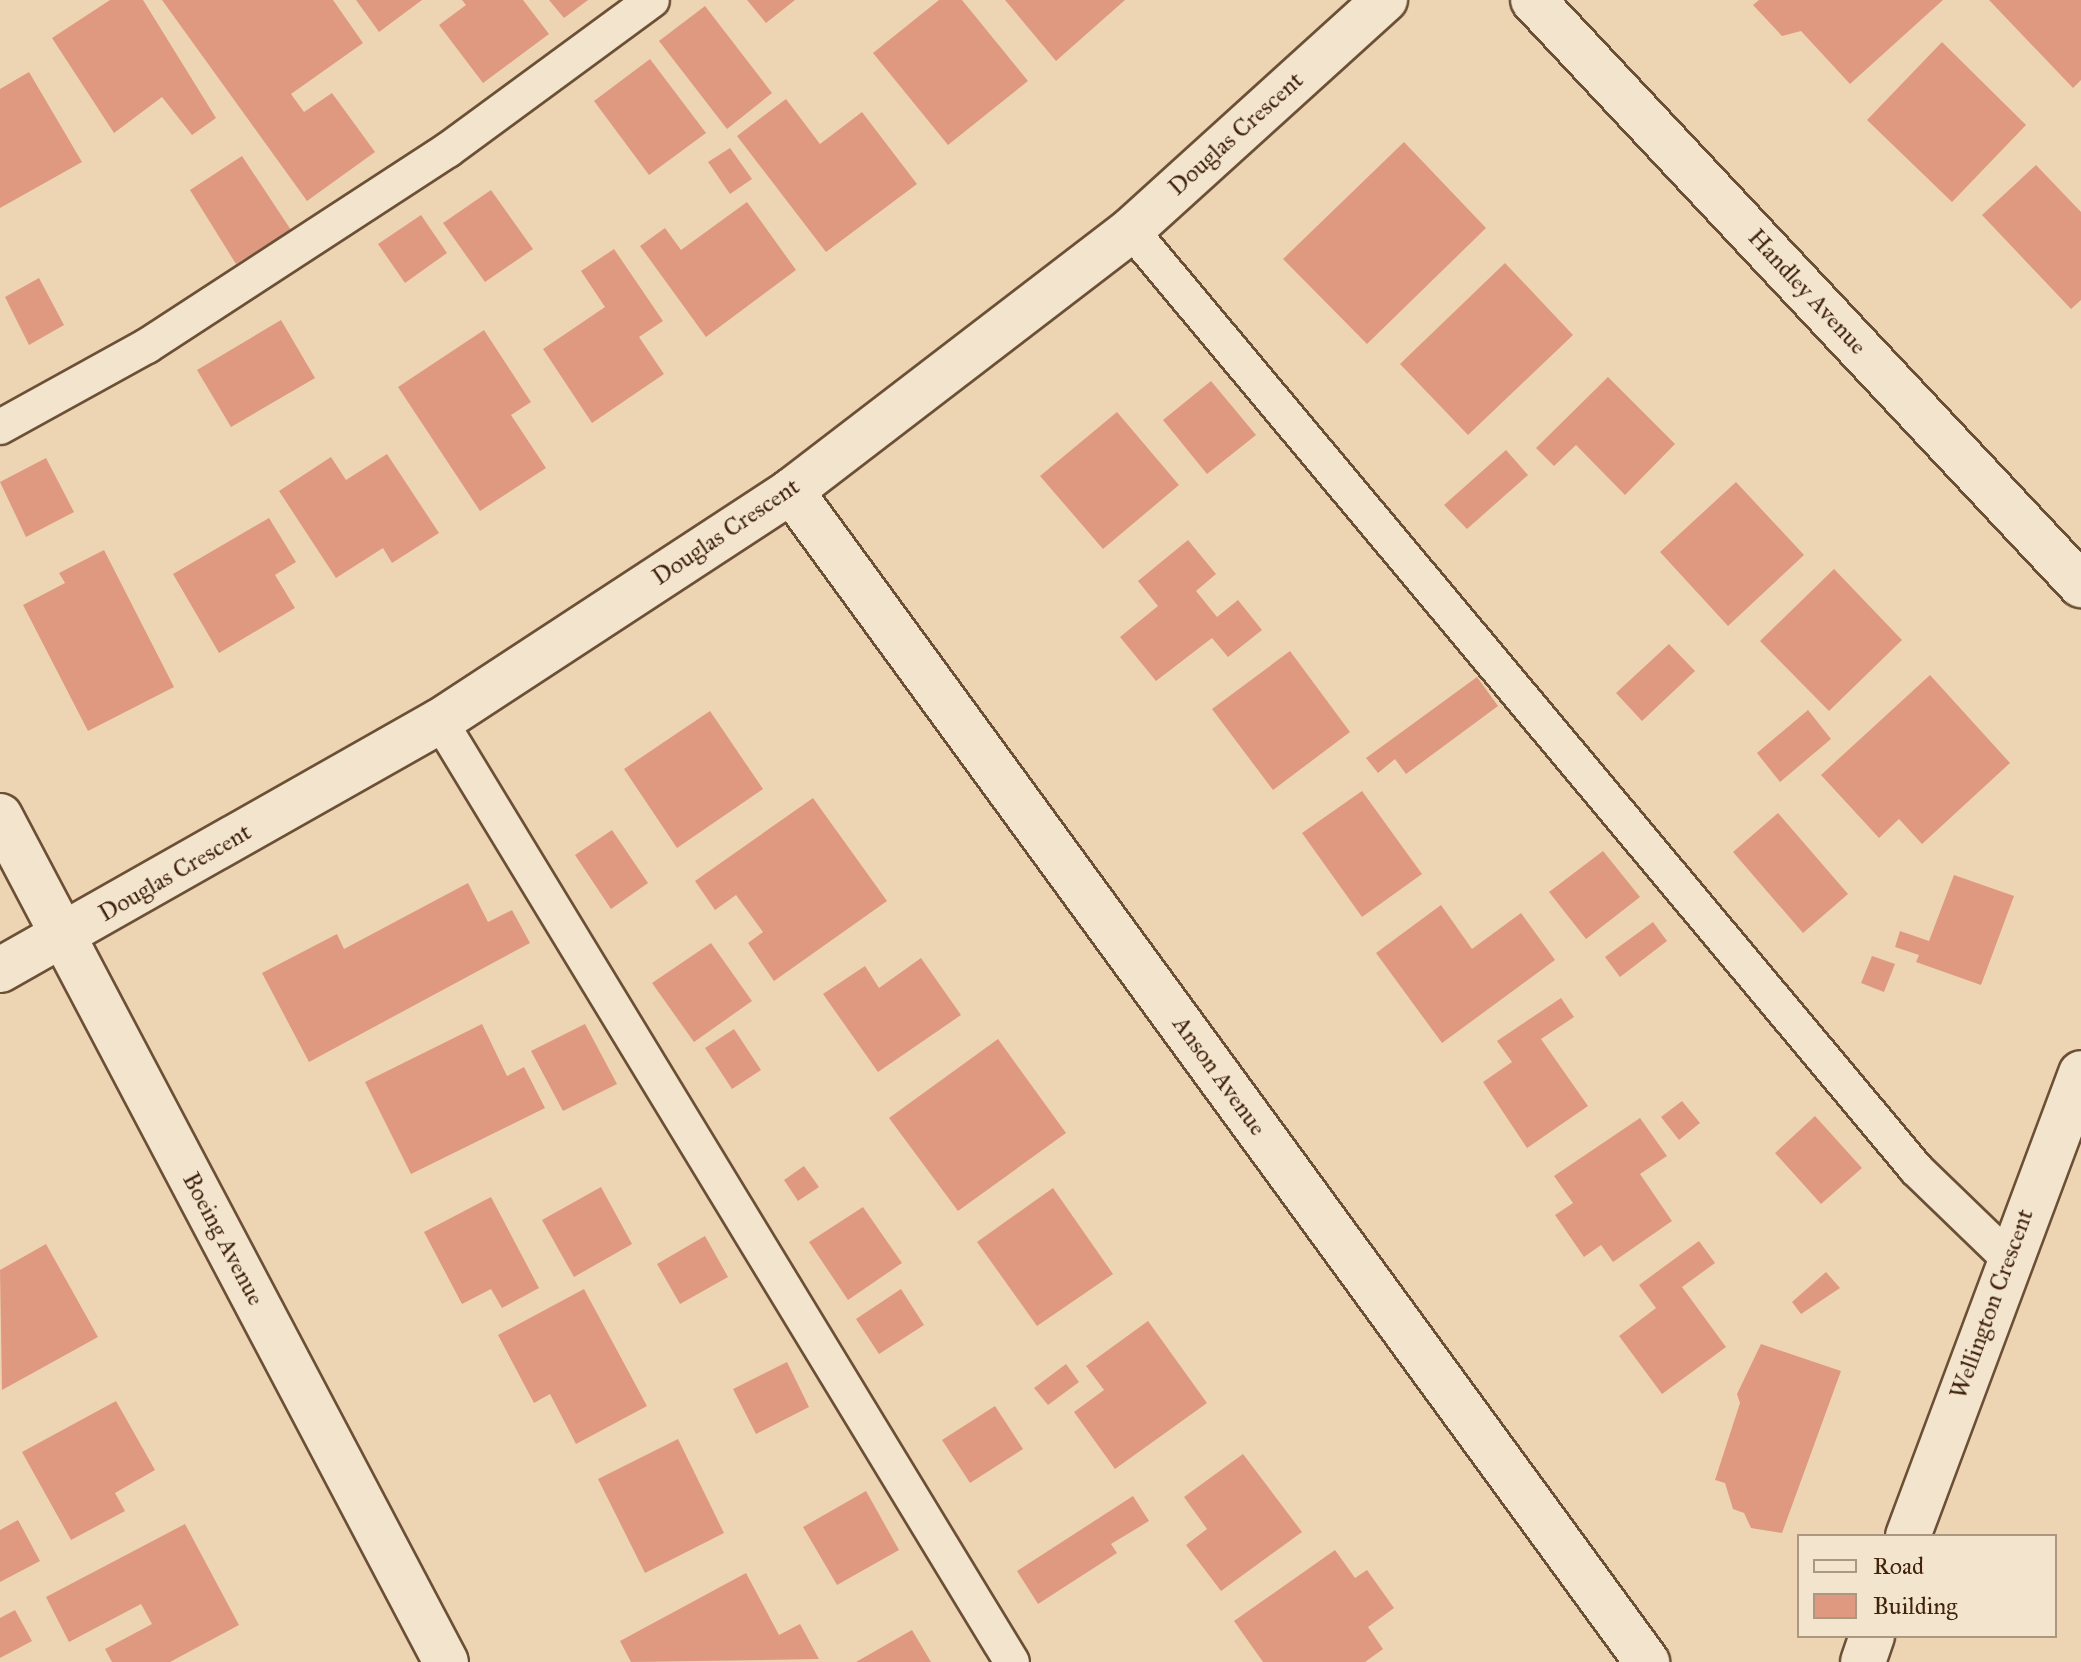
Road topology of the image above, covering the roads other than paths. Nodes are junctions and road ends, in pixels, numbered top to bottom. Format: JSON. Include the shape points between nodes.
{"nodes":[{"id":1,"x":652,"y":0,"type":"edge"},
{"id":2,"x":1385,"y":0,"type":"edge"},
{"id":3,"x":1533,"y":0,"type":"edge"},
{"id":4,"x":1131,"y":230,"type":"junction"},
{"id":5,"x":0,"y":427,"type":"edge"},
{"id":6,"x":791,"y":491,"type":"junction"},
{"id":7,"x":2081,"y":585,"type":"edge"},
{"id":8,"x":440,"y":721,"type":"junction"},
{"id":9,"x":0,"y":816,"type":"edge"},
{"id":10,"x":63,"y":938,"type":"junction"},
{"id":11,"x":0,"y":970,"type":"edge"},
{"id":12,"x":2081,"y":1073,"type":"edge"},
{"id":13,"x":2007,"y":1257,"type":"junction"},
{"id":14,"x":1909,"y":1534,"type":"edge"},
{"id":15,"x":1871,"y":1638,"type":"edge"},
{"id":16,"x":446,"y":1662,"type":"edge"},
{"id":17,"x":1012,"y":1662,"type":"edge"},
{"id":18,"x":1647,"y":1662,"type":"edge"},
{"id":19,"x":1863,"y":1662,"type":"edge"}],
"edges":[{"from":1,"to":5,"type":"lane","via":[[435,159],[147,346]]},
{"from":2,"to":4,"type":"street","name":"Douglas Crescent"},
{"from":3,"to":7,"type":"street","name":"Handley Avenue"},
{"from":4,"to":6,"type":"street","name":"Douglas Crescent"},
{"from":4,"to":13,"type":"lane","via":[[1916,1169]]},
{"from":6,"to":8,"type":"street","name":"Douglas Crescent"},
{"from":6,"to":18,"type":"street","name":"Anson Avenue"},
{"from":8,"to":10,"type":"street","name":"Douglas Crescent"},
{"from":8,"to":17,"type":"lane"},
{"from":9,"to":10,"type":"street","name":"Boeing Avenue"},
{"from":10,"to":11,"type":"street","name":"Douglas Crescent"},
{"from":10,"to":16,"type":"street","name":"Boeing Avenue"},
{"from":12,"to":13,"type":"street","name":"Wellington Crescent"},
{"from":13,"to":14,"type":"street","name":"Wellington Crescent"},
{"from":15,"to":19,"type":"street"}]}
